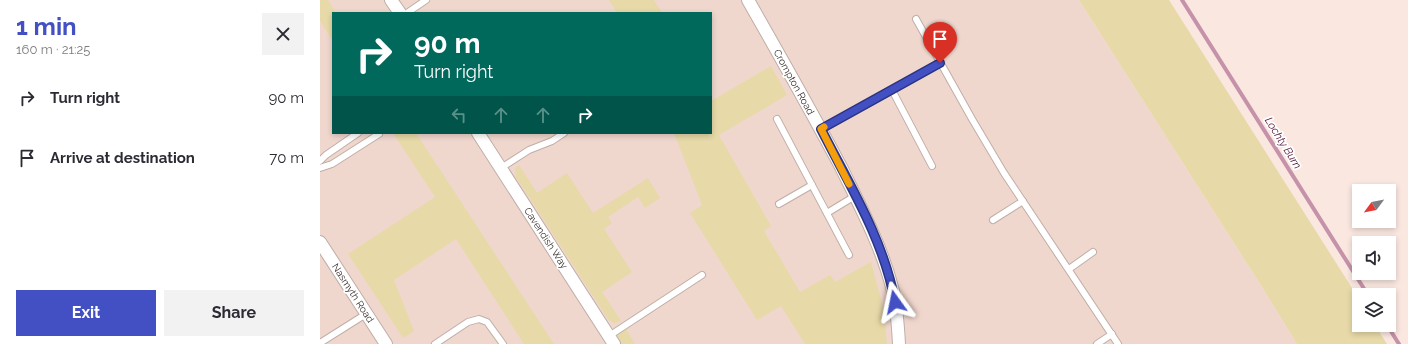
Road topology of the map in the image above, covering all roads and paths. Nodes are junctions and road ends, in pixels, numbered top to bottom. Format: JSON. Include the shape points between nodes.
{"nodes":[{"id":1,"x":391,"y":0,"type":"edge"},
{"id":2,"x":426,"y":0,"type":"edge"},
{"id":3,"x":748,"y":0,"type":"edge"},
{"id":4,"x":399,"y":12,"type":"edge"},
{"id":5,"x":408,"y":12,"type":"edge"},
{"id":6,"x":916,"y":19,"type":"dead end"},
{"id":7,"x":940,"y":63,"type":"junction"},
{"id":8,"x":892,"y":90,"type":"junction"},
{"id":9,"x":777,"y":119,"type":"dead end"},
{"id":10,"x":821,"y":129,"type":"junction"},
{"id":11,"x":357,"y":134,"type":"edge"},
{"id":12,"x":379,"y":134,"type":"dead end"},
{"id":13,"x":479,"y":134,"type":"edge"},
{"id":14,"x":562,"y":134,"type":"edge"},
{"id":15,"x":320,"y":161,"type":"edge"},
{"id":16,"x":932,"y":166,"type":"dead end"},
{"id":17,"x":320,"y":168,"type":"edge"},
{"id":18,"x":501,"y":168,"type":"junction"},
{"id":19,"x":812,"y":185,"type":"junction"},
{"id":20,"x":855,"y":196,"type":"junction"},
{"id":21,"x":1023,"y":201,"type":"junction"},
{"id":22,"x":779,"y":204,"type":"dead end"},
{"id":23,"x":827,"y":213,"type":"junction"},
{"id":24,"x":993,"y":220,"type":"dead end"},
{"id":25,"x":320,"y":242,"type":"edge"},
{"id":26,"x":1093,"y":252,"type":"dead end"},
{"id":27,"x":849,"y":255,"type":"dead end"},
{"id":28,"x":1069,"y":269,"type":"junction"},
{"id":29,"x":702,"y":275,"type":"dead end"},
{"id":30,"x":366,"y":314,"type":"junction"},
{"id":31,"x":1112,"y":334,"type":"junction"},
{"id":32,"x":611,"y":340,"type":"edge"},
{"id":33,"x":320,"y":343,"type":"edge"},
{"id":34,"x":386,"y":344,"type":"edge"},
{"id":35,"x":435,"y":344,"type":"edge"},
{"id":36,"x":502,"y":344,"type":"edge"},
{"id":37,"x":899,"y":344,"type":"edge"},
{"id":38,"x":1097,"y":344,"type":"edge"},
{"id":39,"x":1118,"y":344,"type":"edge"}],
"edges":[{"from":1,"to":4,"type":"street"},
{"from":2,"to":5,"type":"lane"},
{"from":3,"to":10,"type":"street","name":"Crompton Road"},
{"from":6,"to":7,"type":"lane"},
{"from":7,"to":8,"type":"lane"},
{"from":7,"to":21,"type":"lane"},
{"from":8,"to":10,"type":"lane"},
{"from":8,"to":16,"type":"lane"},
{"from":9,"to":19,"type":"lane"},
{"from":10,"to":20,"type":"street","name":"Crompton Road"},
{"from":11,"to":15,"type":"lane"},
{"from":12,"to":17,"type":"lane","via":[[332,164]]},
{"from":13,"to":18,"type":"street","name":"Cavendish Way"},
{"from":14,"to":18,"type":"lane","via":[[529,150]]},
{"from":18,"to":32,"type":"street","name":"Cavendish Way"},
{"from":19,"to":22,"type":"lane"},
{"from":19,"to":23,"type":"lane"},
{"from":20,"to":23,"type":"lane"},
{"from":20,"to":37,"type":"street","name":"Crompton Road","via":[[872,229],[892,288]]},
{"from":21,"to":24,"type":"lane"},
{"from":21,"to":28,"type":"lane"},
{"from":23,"to":27,"type":"lane"},
{"from":25,"to":30,"type":"street","name":"Nasmyth Road"},
{"from":26,"to":28,"type":"lane"},
{"from":28,"to":31,"type":"lane"},
{"from":29,"to":32,"type":"lane"},
{"from":30,"to":33,"type":"lane"},
{"from":30,"to":34,"type":"street","name":"Nasmyth Road"},
{"from":31,"to":38,"type":"lane"},
{"from":31,"to":39,"type":"lane"},
{"from":35,"to":36,"type":"lane","via":[[468,322],[479,319],[487,322]]}]}
